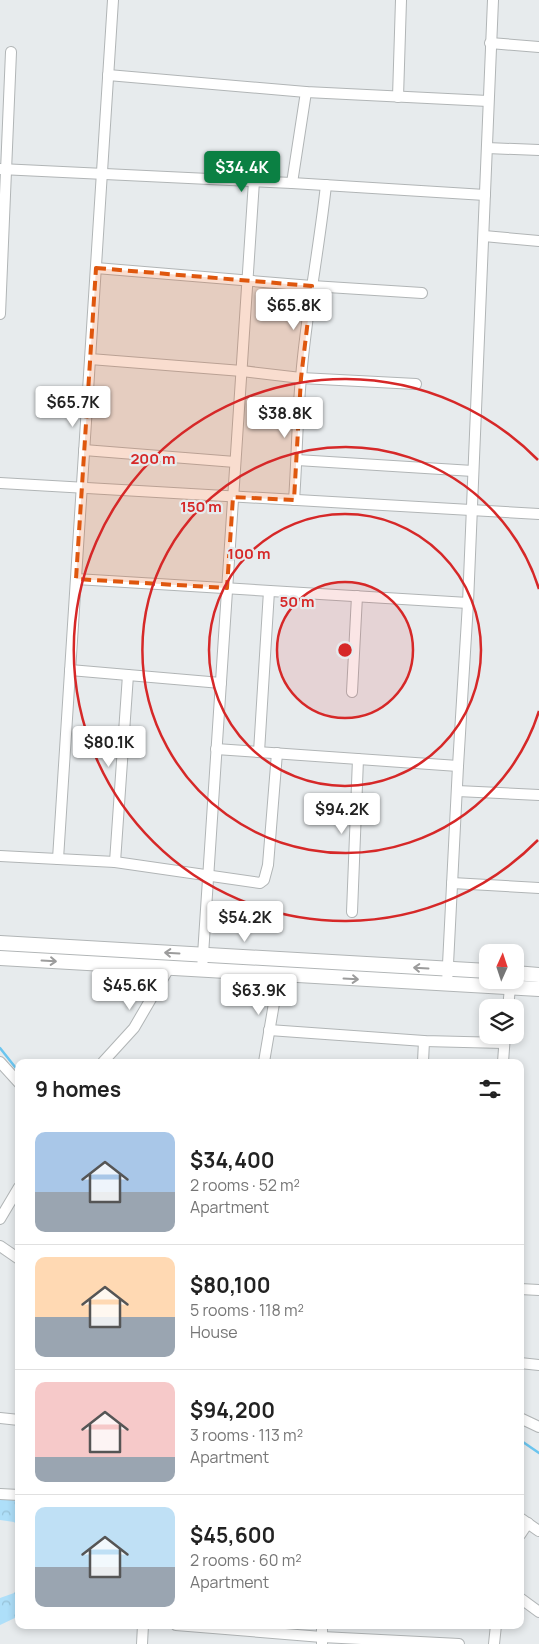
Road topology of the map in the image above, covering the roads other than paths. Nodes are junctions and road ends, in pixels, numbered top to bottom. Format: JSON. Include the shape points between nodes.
{"nodes":[{"id":1,"x":113,"y":0,"type":"edge"},
{"id":2,"x":401,"y":0,"type":"edge"},
{"id":3,"x":493,"y":0,"type":"edge"},
{"id":4,"x":490,"y":43,"type":"junction"},
{"id":5,"x":539,"y":47,"type":"edge"},
{"id":6,"x":11,"y":52,"type":"dead end"},
{"id":7,"x":108,"y":75,"type":"junction"},
{"id":8,"x":306,"y":92,"type":"junction"},
{"id":9,"x":398,"y":97,"type":"junction"},
{"id":10,"x":488,"y":101,"type":"junction"},
{"id":11,"x":487,"y":148,"type":"junction"},
{"id":12,"x":539,"y":150,"type":"edge"},
{"id":13,"x":3,"y":169,"type":"edge"},
{"id":14,"x":102,"y":175,"type":"junction"},
{"id":15,"x":254,"y":182,"type":"junction"},
{"id":16,"x":292,"y":183,"type":"junction"},
{"id":17,"x":326,"y":185,"type":"junction"},
{"id":18,"x":485,"y":195,"type":"junction"},
{"id":19,"x":484,"y":236,"type":"junction"},
{"id":20,"x":539,"y":241,"type":"edge"},
{"id":21,"x":96,"y":268,"type":"junction"},
{"id":22,"x":248,"y":281,"type":"junction"},
{"id":23,"x":312,"y":286,"type":"junction"},
{"id":24,"x":422,"y":293,"type":"dead end"},
{"id":25,"x":0,"y":314,"type":"edge"},
{"id":26,"x":90,"y":359,"type":"junction"},
{"id":27,"x":242,"y":371,"type":"junction"},
{"id":28,"x":301,"y":378,"type":"junction"},
{"id":29,"x":416,"y":384,"type":"dead end"},
{"id":30,"x":84,"y":450,"type":"junction"},
{"id":31,"x":297,"y":460,"type":"junction"},
{"id":32,"x":235,"y":462,"type":"junction"},
{"id":33,"x":473,"y":471,"type":"junction"},
{"id":34,"x":0,"y":483,"type":"edge"},
{"id":35,"x":82,"y":488,"type":"junction"},
{"id":36,"x":233,"y":497,"type":"junction"},
{"id":37,"x":294,"y":500,"type":"junction"},
{"id":38,"x":471,"y":510,"type":"junction"},
{"id":39,"x":539,"y":514,"type":"edge"},
{"id":40,"x":76,"y":579,"type":"junction"},
{"id":41,"x":227,"y":588,"type":"junction"},
{"id":42,"x":270,"y":591,"type":"junction"},
{"id":43,"x":357,"y":596,"type":"junction"},
{"id":44,"x":468,"y":603,"type":"junction"},
{"id":45,"x":70,"y":670,"type":"junction"},
{"id":46,"x":128,"y":675,"type":"junction"},
{"id":47,"x":220,"y":683,"type":"junction"},
{"id":48,"x":352,"y":692,"type":"dead end"},
{"id":49,"x":216,"y":749,"type":"junction"},
{"id":50,"x":259,"y":752,"type":"junction"},
{"id":51,"x":277,"y":753,"type":"junction"},
{"id":52,"x":358,"y":759,"type":"junction"},
{"id":53,"x":458,"y":766,"type":"junction"},
{"id":54,"x":457,"y":790,"type":"junction"},
{"id":55,"x":539,"y":795,"type":"edge"},
{"id":56,"x":0,"y":856,"type":"edge"},
{"id":57,"x":58,"y":858,"type":"junction"},
{"id":58,"x":115,"y":862,"type":"junction"},
{"id":59,"x":208,"y":875,"type":"junction"},
{"id":60,"x":452,"y":883,"type":"junction"},
{"id":61,"x":539,"y":888,"type":"edge"},
{"id":62,"x":352,"y":912,"type":"dead end"},
{"id":63,"x":0,"y":943,"type":"edge"},
{"id":64,"x":202,"y":955,"type":"junction"},
{"id":65,"x":0,"y":958,"type":"edge"},
{"id":66,"x":322,"y":962,"type":"junction"},
{"id":67,"x":169,"y":968,"type":"junction"},
{"id":68,"x":448,"y":969,"type":"junction"},
{"id":69,"x":202,"y":970,"type":"junction"},
{"id":70,"x":479,"y":971,"type":"edge"},
{"id":71,"x":524,"y":973,"type":"edge"},
{"id":72,"x":279,"y":974,"type":"junction"},
{"id":73,"x":539,"y":974,"type":"edge"},
{"id":74,"x":322,"y":977,"type":"junction"},
{"id":75,"x":447,"y":984,"type":"junction"},
{"id":76,"x":479,"y":986,"type":"edge"},
{"id":77,"x":524,"y":988,"type":"edge"},
{"id":78,"x":539,"y":989,"type":"edge"},
{"id":79,"x":269,"y":1030,"type":"junction"},
{"id":80,"x":479,"y":1040,"type":"edge"},
{"id":81,"x":424,"y":1041,"type":"junction"},
{"id":82,"x":505,"y":1044,"type":"edge"},
{"id":83,"x":106,"y":1059,"type":"edge"},
{"id":84,"x":264,"y":1059,"type":"edge"},
{"id":85,"x":423,"y":1059,"type":"edge"},
{"id":86,"x":503,"y":1059,"type":"edge"},
{"id":87,"x":0,"y":1062,"type":"edge"},
{"id":88,"x":15,"y":1079,"type":"edge"},
{"id":89,"x":15,"y":1194,"type":"edge"},
{"id":90,"x":0,"y":1219,"type":"edge"},
{"id":91,"x":0,"y":1246,"type":"edge"},
{"id":92,"x":15,"y":1256,"type":"edge"},
{"id":93,"x":524,"y":1289,"type":"edge"},
{"id":94,"x":539,"y":1290,"type":"edge"},
{"id":95,"x":524,"y":1363,"type":"edge"},
{"id":96,"x":539,"y":1365,"type":"edge"},
{"id":97,"x":0,"y":1418,"type":"edge"},
{"id":98,"x":15,"y":1420,"type":"edge"},
{"id":99,"x":524,"y":1420,"type":"edge"},
{"id":100,"x":539,"y":1427,"type":"edge"},
{"id":101,"x":0,"y":1494,"type":"edge"},
{"id":102,"x":15,"y":1494,"type":"edge"},
{"id":103,"x":524,"y":1521,"type":"edge"},
{"id":104,"x":539,"y":1531,"type":"edge"},
{"id":105,"x":524,"y":1601,"type":"edge"},
{"id":106,"x":539,"y":1612,"type":"edge"},
{"id":107,"x":144,"y":1629,"type":"edge"},
{"id":108,"x":215,"y":1629,"type":"edge"},
{"id":109,"x":496,"y":1629,"type":"edge"},
{"id":110,"x":322,"y":1640,"type":"edge"},
{"id":111,"x":142,"y":1644,"type":"edge"},
{"id":112,"x":459,"y":1644,"type":"edge"},
{"id":113,"x":494,"y":1644,"type":"edge"}],
"edges":[{"from":1,"to":7,"type":"street"},
{"from":2,"to":9,"type":"street"},
{"from":3,"to":4,"type":"street"},
{"from":4,"to":5,"type":"street"},
{"from":4,"to":10,"type":"street"},
{"from":6,"to":13,"type":"street"},
{"from":7,"to":8,"type":"street"},
{"from":7,"to":14,"type":"street"},
{"from":8,"to":9,"type":"street"},
{"from":8,"to":16,"type":"street"},
{"from":9,"to":10,"type":"street"},
{"from":10,"to":11,"type":"street"},
{"from":11,"to":12,"type":"street"},
{"from":11,"to":18,"type":"street"},
{"from":13,"to":14,"type":"street"},
{"from":13,"to":25,"type":"street"},
{"from":14,"to":15,"type":"street"},
{"from":14,"to":21,"type":"street"},
{"from":15,"to":16,"type":"street"},
{"from":15,"to":22,"type":"street"},
{"from":16,"to":17,"type":"street"},
{"from":17,"to":18,"type":"street"},
{"from":17,"to":23,"type":"street"},
{"from":18,"to":19,"type":"street"},
{"from":19,"to":20,"type":"street"},
{"from":19,"to":33,"type":"street"},
{"from":21,"to":22,"type":"street"},
{"from":21,"to":26,"type":"street"},
{"from":22,"to":23,"type":"street"},
{"from":22,"to":27,"type":"street"},
{"from":23,"to":24,"type":"street"},
{"from":23,"to":28,"type":"street"},
{"from":26,"to":27,"type":"street"},
{"from":26,"to":30,"type":"street"},
{"from":27,"to":28,"type":"street"},
{"from":27,"to":32,"type":"street"},
{"from":28,"to":29,"type":"street"},
{"from":28,"to":31,"type":"street"},
{"from":30,"to":32,"type":"street"},
{"from":30,"to":35,"type":"street"},
{"from":31,"to":33,"type":"street"},
{"from":31,"to":37,"type":"street"},
{"from":32,"to":36,"type":"street"},
{"from":33,"to":38,"type":"street"},
{"from":34,"to":35,"type":"street"},
{"from":35,"to":36,"type":"street"},
{"from":35,"to":40,"type":"street"},
{"from":36,"to":37,"type":"street"},
{"from":36,"to":41,"type":"street"},
{"from":37,"to":38,"type":"street"},
{"from":38,"to":39,"type":"street"},
{"from":38,"to":44,"type":"street"},
{"from":40,"to":41,"type":"street"},
{"from":40,"to":45,"type":"street"},
{"from":41,"to":42,"type":"street"},
{"from":41,"to":47,"type":"street"},
{"from":42,"to":43,"type":"street"},
{"from":42,"to":50,"type":"street"},
{"from":43,"to":44,"type":"street"},
{"from":43,"to":48,"type":"street"},
{"from":44,"to":53,"type":"street"},
{"from":45,"to":46,"type":"street"},
{"from":45,"to":57,"type":"street"},
{"from":46,"to":47,"type":"street"},
{"from":46,"to":58,"type":"street"},
{"from":47,"to":49,"type":"street"},
{"from":49,"to":50,"type":"street"},
{"from":49,"to":59,"type":"street"},
{"from":50,"to":51,"type":"street"},
{"from":51,"to":52,"type":"street"},
{"from":51,"to":59,"type":"street","via":[[264,880],[260,883]]},
{"from":52,"to":53,"type":"street"},
{"from":52,"to":62,"type":"street"},
{"from":53,"to":54,"type":"street"},
{"from":54,"to":55,"type":"street"},
{"from":54,"to":60,"type":"street"},
{"from":56,"to":57,"type":"street"},
{"from":57,"to":58,"type":"street"},
{"from":58,"to":59,"type":"street"},
{"from":59,"to":64,"type":"street"},
{"from":60,"to":61,"type":"street"},
{"from":60,"to":68,"type":"street"},
{"from":64,"to":63,"type":"main road","one_way":true},
{"from":64,"to":66,"type":"main road"},
{"from":64,"to":69,"type":"street"},
{"from":65,"to":67,"type":"main road","one_way":true},
{"from":68,"to":66,"type":"main road","one_way":true},
{"from":66,"to":74,"type":"main road"},
{"from":67,"to":69,"type":"main road"},
{"from":67,"to":83,"type":"street","via":[[134,1028]]},
{"from":68,"to":70,"type":"main road"},
{"from":68,"to":75,"type":"street"},
{"from":69,"to":72,"type":"main road"},
{"from":71,"to":73,"type":"main road"},
{"from":72,"to":74,"type":"main road"},
{"from":72,"to":79,"type":"street"},
{"from":74,"to":75,"type":"main road","one_way":true},
{"from":75,"to":76,"type":"main road"},
{"from":77,"to":78,"type":"main road"},
{"from":79,"to":81,"type":"street"},
{"from":79,"to":84,"type":"street"},
{"from":80,"to":81,"type":"street"},
{"from":81,"to":85,"type":"street"},
{"from":82,"to":86,"type":"street"},
{"from":87,"to":88,"type":"street"},
{"from":89,"to":90,"type":"street"},
{"from":91,"to":92,"type":"street"},
{"from":93,"to":94,"type":"street"},
{"from":95,"to":96,"type":"street"},
{"from":97,"to":98,"type":"street"},
{"from":99,"to":100,"type":"street"},
{"from":101,"to":102,"type":"street"},
{"from":103,"to":104,"type":"street"},
{"from":105,"to":106,"type":"street"},
{"from":107,"to":111,"type":"street"},
{"from":108,"to":110,"type":"street"},
{"from":109,"to":113,"type":"street"},
{"from":110,"to":112,"type":"street"}]}
